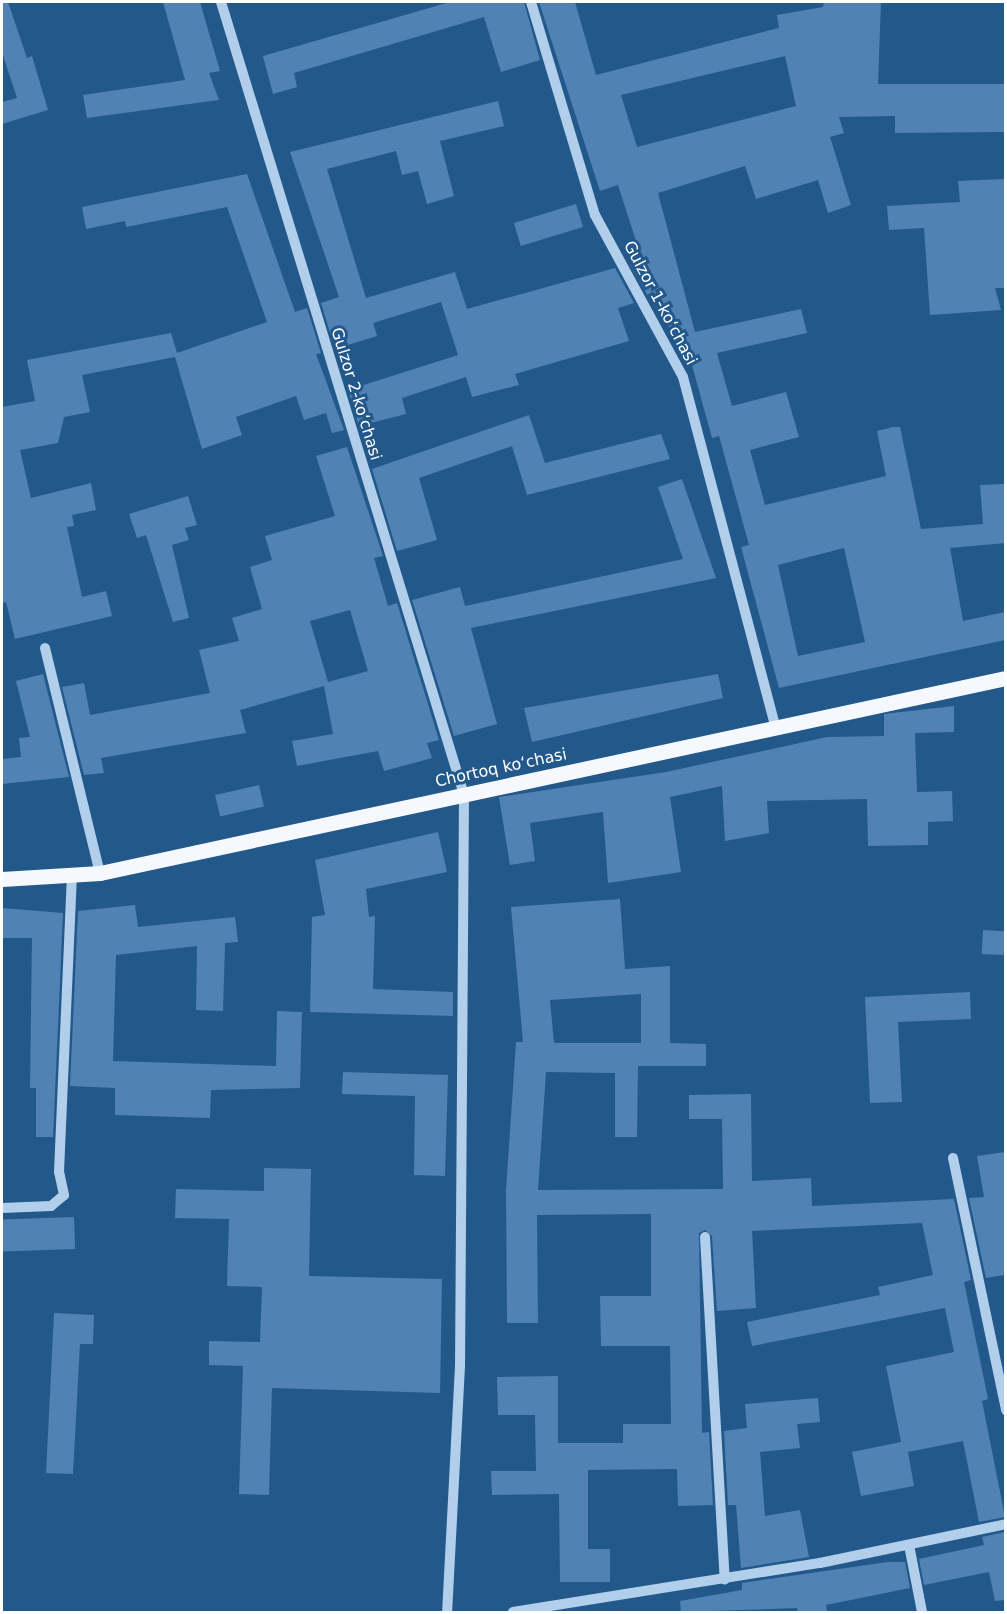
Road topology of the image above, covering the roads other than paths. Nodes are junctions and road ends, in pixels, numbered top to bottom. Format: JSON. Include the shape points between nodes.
{"nodes":[{"id":1,"x":221,"y":2,"type":"edge"},
{"id":2,"x":531,"y":2,"type":"edge"},
{"id":3,"x":45,"y":648,"type":"dead end"},
{"id":4,"x":1005,"y":678,"type":"edge"},
{"id":5,"x":776,"y":728,"type":"junction"},
{"id":6,"x":464,"y":795,"type":"junction"},
{"id":7,"x":100,"y":873,"type":"junction"},
{"id":8,"x":72,"y":878,"type":"junction"},
{"id":9,"x":2,"y":879,"type":"edge"},
{"id":10,"x":953,"y":1158,"type":"dead end"},
{"id":11,"x":2,"y":1208,"type":"edge"},
{"id":12,"x":705,"y":1237,"type":"dead end"},
{"id":13,"x":1005,"y":1410,"type":"edge"},
{"id":14,"x":1005,"y":1524,"type":"edge"},
{"id":15,"x":909,"y":1545,"type":"junction"},
{"id":16,"x":725,"y":1579,"type":"junction"},
{"id":17,"x":447,"y":1612,"type":"edge"},
{"id":18,"x":513,"y":1612,"type":"edge"},
{"id":19,"x":922,"y":1612,"type":"edge"}],
"edges":[{"from":1,"to":6,"type":"street","name":"Gulzor 2-koʻchasi"},
{"from":2,"to":5,"type":"street","name":"Gulzor 1-koʻchasi","via":[[595,214],[683,377]]},
{"from":3,"to":7,"type":"street"},
{"from":4,"to":5,"type":"main road","name":"Chortoq koʻchasi"},
{"from":5,"to":6,"type":"main road","name":"Chortoq koʻchasi"},
{"from":6,"to":7,"type":"main road","name":"Chortoq koʻchasi"},
{"from":6,"to":17,"type":"street","name":"Gulzor 2-koʻchasi","via":[[460,1366]]},
{"from":7,"to":8,"type":"main road","name":"Chortoq koʻchasi"},
{"from":8,"to":9,"type":"main road","name":"Chortoq koʻchasi"},
{"from":8,"to":11,"type":"street","via":[[59,1172],[64,1195],[51,1206]]},
{"from":10,"to":13,"type":"street"},
{"from":12,"to":16,"type":"street"},
{"from":14,"to":15,"type":"street"},
{"from":15,"to":16,"type":"street"},
{"from":15,"to":19,"type":"street"},
{"from":16,"to":18,"type":"street"}]}
